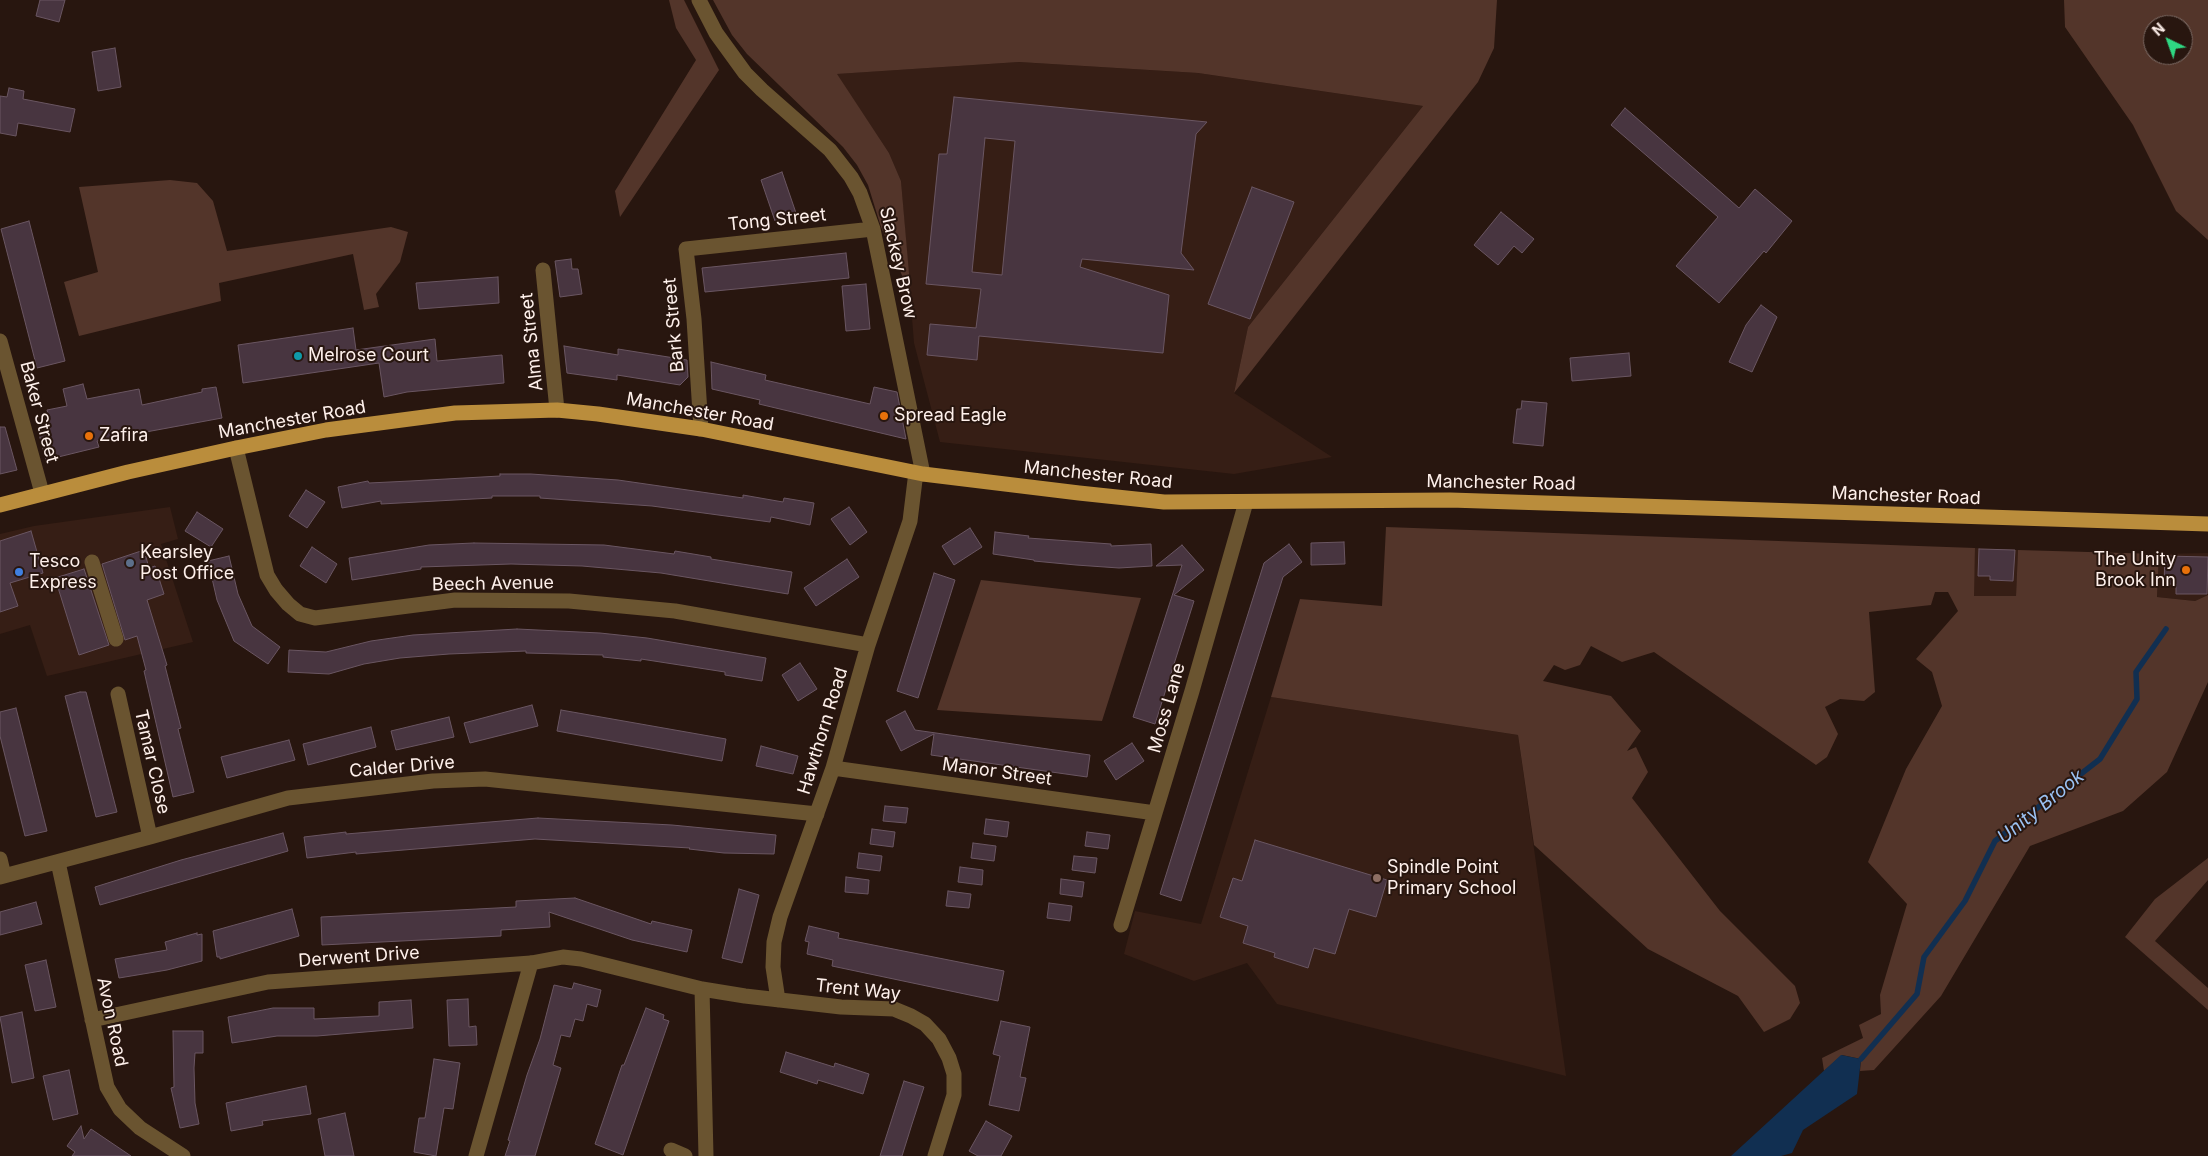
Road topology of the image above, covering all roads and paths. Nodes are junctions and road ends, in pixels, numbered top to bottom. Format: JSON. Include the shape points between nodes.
{"nodes":[{"id":1,"x":699,"y":0,"type":"edge"},
{"id":2,"x":872,"y":229,"type":"junction"},
{"id":3,"x":686,"y":249,"type":"joint"},
{"id":4,"x":543,"y":270,"type":"dead end"},
{"id":5,"x":1,"y":351,"type":"edge"},
{"id":6,"x":557,"y":410,"type":"junction"},
{"id":7,"x":701,"y":429,"type":"junction"},
{"id":8,"x":236,"y":448,"type":"junction"},
{"id":9,"x":919,"y":473,"type":"junction"},
{"id":10,"x":42,"y":493,"type":"junction"},
{"id":11,"x":1246,"y":502,"type":"junction"},
{"id":12,"x":0,"y":505,"type":"edge"},
{"id":13,"x":2208,"y":524,"type":"edge"},
{"id":14,"x":92,"y":562,"type":"dead end"},
{"id":15,"x":116,"y":639,"type":"dead end"},
{"id":16,"x":868,"y":645,"type":"junction"},
{"id":17,"x":118,"y":694,"type":"dead end"},
{"id":18,"x":833,"y":768,"type":"junction"},
{"id":19,"x":1155,"y":813,"type":"junction"},
{"id":20,"x":818,"y":814,"type":"junction"},
{"id":21,"x":150,"y":837,"type":"junction"},
{"id":22,"x":0,"y":860,"type":"edge"},
{"id":23,"x":58,"y":862,"type":"junction"},
{"id":24,"x":2,"y":876,"type":"edge"},
{"id":25,"x":1121,"y":924,"type":"dead end"},
{"id":26,"x":531,"y":963,"type":"junction"},
{"id":27,"x":630,"y":971,"type":"joint"},
{"id":28,"x":702,"y":989,"type":"junction"},
{"id":29,"x":778,"y":1000,"type":"junction"},
{"id":30,"x":92,"y":1020,"type":"junction"},
{"id":31,"x":671,"y":1150,"type":"dead end"},
{"id":32,"x":183,"y":1156,"type":"edge"},
{"id":33,"x":476,"y":1156,"type":"edge"},
{"id":34,"x":686,"y":1156,"type":"edge"},
{"id":35,"x":706,"y":1156,"type":"edge"},
{"id":36,"x":935,"y":1156,"type":"edge"}],
"edges":[{"from":1,"to":2,"type":"street","name":"Slackey Brow","via":[[716,33],[745,73],[840,162],[860,193]]},
{"from":2,"to":3,"type":"street","name":"Tong Street"},
{"from":2,"to":9,"type":"street","name":"Slackey Brow"},
{"from":3,"to":7,"type":"street","name":"Bark Street"},
{"from":4,"to":6,"type":"street","name":"Alma Street"},
{"from":5,"to":10,"type":"street","name":"Baker Street"},
{"from":6,"to":7,"type":"main road","name":"Manchester Road"},
{"from":6,"to":8,"type":"main road","name":"Manchester Road","via":[[418,417],[326,430]]},
{"from":7,"to":9,"type":"main road","name":"Manchester Road"},
{"from":8,"to":10,"type":"main road","name":"Manchester Road"},
{"from":8,"to":16,"type":"street","name":"Beech Avenue","via":[[267,575],[276,590],[300,614],[315,618],[455,600],[568,601],[675,611]]},
{"from":9,"to":11,"type":"main road","name":"Manchester Road","via":[[1164,502]]},
{"from":9,"to":16,"type":"street","name":"Hawthorn Road","via":[[910,520]]},
{"from":10,"to":12,"type":"main road","name":"Manchester Road"},
{"from":11,"to":13,"type":"main road","name":"Manchester Road","via":[[1450,500]]},
{"from":11,"to":19,"type":"street","name":"Moss Lane"},
{"from":14,"to":15,"type":"street"},
{"from":16,"to":18,"type":"street","name":"Hawthorn Road"},
{"from":17,"to":21,"type":"street","name":"Tamar Close"},
{"from":18,"to":19,"type":"street","name":"Manor Street"},
{"from":18,"to":20,"type":"street","name":"Hawthorn Road"},
{"from":19,"to":25,"type":"street","name":"Moss Lane"},
{"from":20,"to":21,"type":"street","name":"Calder Drive","via":[[485,780],[433,781],[288,798]]},
{"from":20,"to":29,"type":"street","name":"Hawthorn Road","via":[[774,942],[773,967]]},
{"from":21,"to":23,"type":"street","name":"Calder Drive"},
{"from":22,"to":24,"type":"street"},
{"from":23,"to":24,"type":"street","name":"Calder Drive"},
{"from":23,"to":30,"type":"street","name":"Avon Road"},
{"from":26,"to":27,"type":"street","name":"Derwent Drive","via":[[563,957]]},
{"from":26,"to":30,"type":"street","name":"Derwent Drive","via":[[268,982]]},
{"from":26,"to":33,"type":"street"},
{"from":27,"to":28,"type":"street","name":"Trent Way"},
{"from":28,"to":29,"type":"street","name":"Trent Way"},
{"from":28,"to":35,"type":"street"},
{"from":29,"to":36,"type":"street","name":"Trent Way","via":[[894,1009],[926,1024],[939,1039],[954,1074],[954,1095]]},
{"from":30,"to":32,"type":"street","name":"Avon Road","via":[[107,1086],[120,1109],[140,1128]]},
{"from":31,"to":34,"type":"street"}]}
